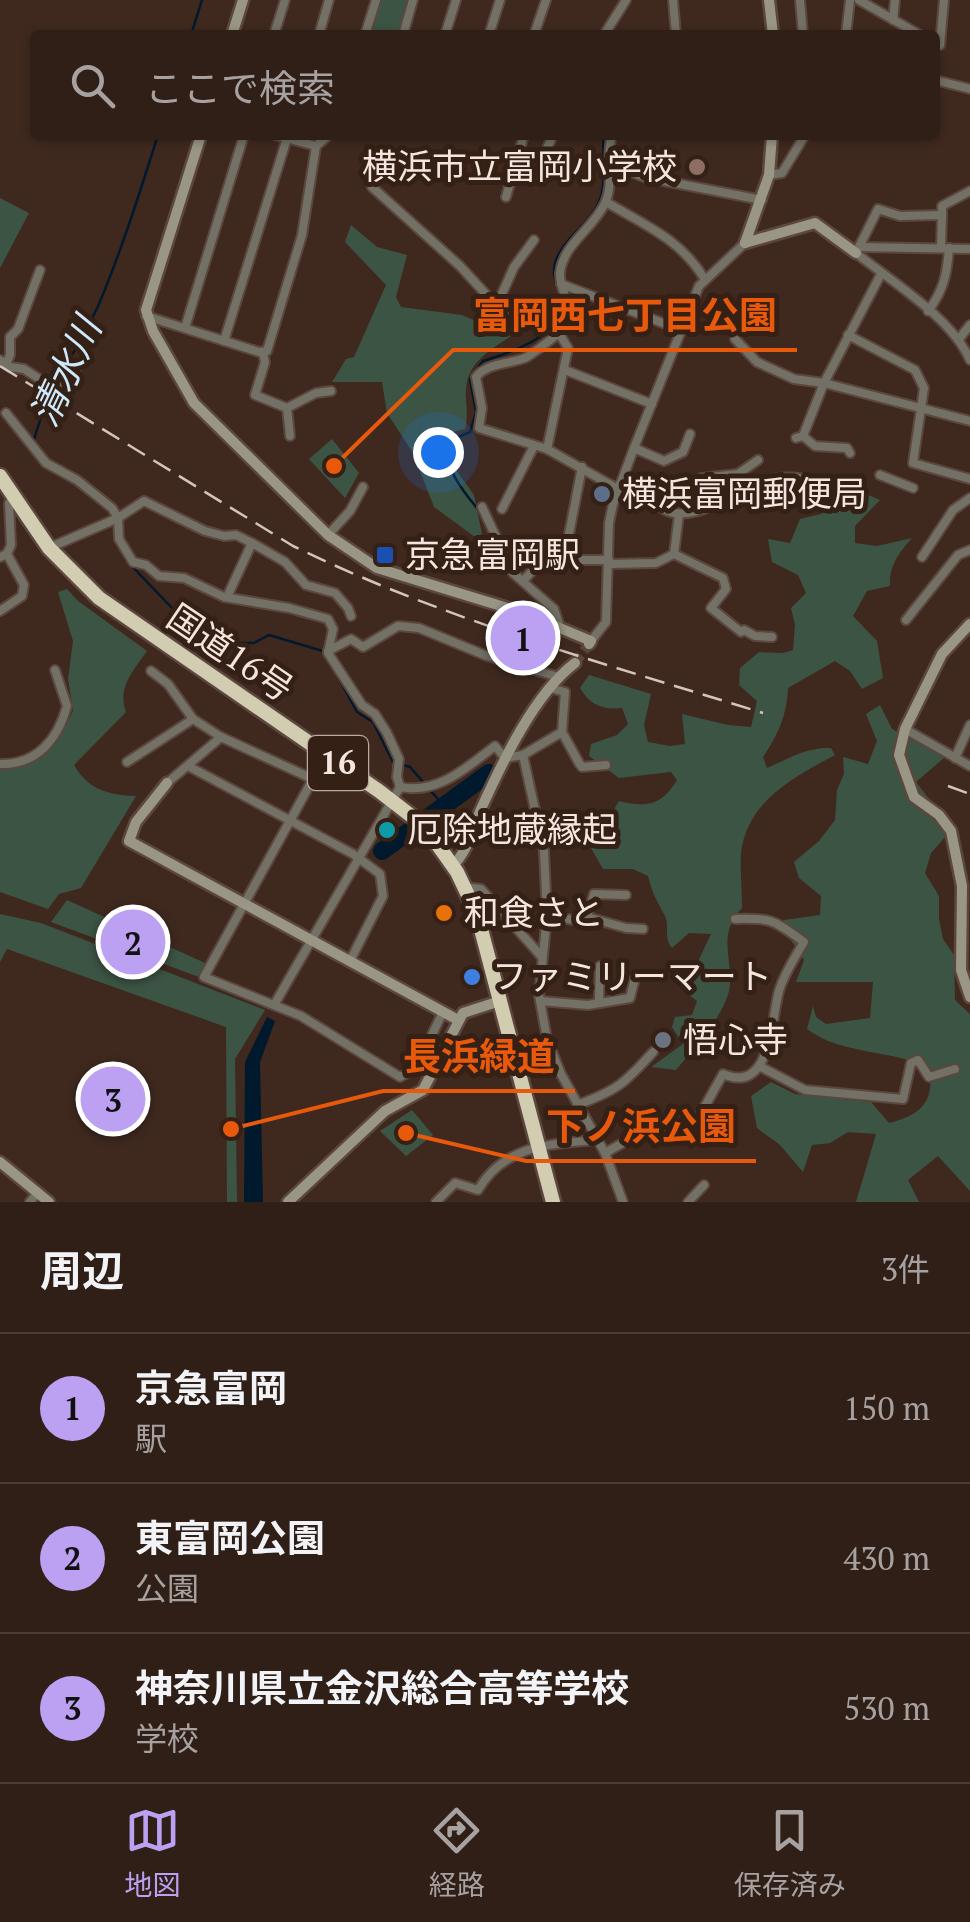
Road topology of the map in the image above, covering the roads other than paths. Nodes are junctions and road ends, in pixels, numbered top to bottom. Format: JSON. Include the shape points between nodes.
{"nodes":[{"id":1,"x":243,"y":0,"type":"edge"},
{"id":2,"x":285,"y":0,"type":"edge"},
{"id":3,"x":329,"y":0,"type":"edge"},
{"id":4,"x":376,"y":0,"type":"edge"},
{"id":5,"x":414,"y":0,"type":"edge"},
{"id":6,"x":456,"y":0,"type":"edge"},
{"id":7,"x":500,"y":0,"type":"edge"},
{"id":8,"x":546,"y":0,"type":"edge"},
{"id":9,"x":626,"y":0,"type":"edge"},
{"id":10,"x":673,"y":0,"type":"edge"},
{"id":11,"x":769,"y":0,"type":"edge"},
{"id":12,"x":800,"y":0,"type":"edge"},
{"id":13,"x":850,"y":0,"type":"edge"},
{"id":14,"x":859,"y":0,"type":"edge"},
{"id":15,"x":895,"y":0,"type":"edge"},
{"id":16,"x":944,"y":0,"type":"edge"},
{"id":17,"x":894,"y":20,"type":"junction"},
{"id":18,"x":234,"y":30,"type":"edge"},
{"id":19,"x":276,"y":30,"type":"edge"},
{"id":20,"x":320,"y":30,"type":"edge"},
{"id":21,"x":367,"y":30,"type":"edge"},
{"id":22,"x":405,"y":30,"type":"edge"},
{"id":23,"x":447,"y":30,"type":"edge"},
{"id":24,"x":491,"y":30,"type":"edge"},
{"id":25,"x":536,"y":30,"type":"edge"},
{"id":26,"x":607,"y":30,"type":"edge"},
{"id":27,"x":676,"y":30,"type":"edge"},
{"id":28,"x":772,"y":30,"type":"edge"},
{"id":29,"x":803,"y":30,"type":"edge"},
{"id":30,"x":847,"y":30,"type":"edge"},
{"id":31,"x":911,"y":30,"type":"edge"},
{"id":32,"x":940,"y":45,"type":"edge"},
{"id":33,"x":940,"y":81,"type":"edge"},
{"id":34,"x":970,"y":90,"type":"edge"},
{"id":35,"x":199,"y":140,"type":"edge"},
{"id":36,"x":242,"y":140,"type":"edge"},
{"id":37,"x":286,"y":140,"type":"edge"},
{"id":38,"x":297,"y":140,"type":"edge"},
{"id":39,"x":323,"y":140,"type":"edge"},
{"id":40,"x":523,"y":140,"type":"edge"},
{"id":41,"x":551,"y":140,"type":"edge"},
{"id":42,"x":612,"y":140,"type":"edge"},
{"id":43,"x":772,"y":140,"type":"edge"},
{"id":44,"x":802,"y":140,"type":"edge"},
{"id":45,"x":316,"y":146,"type":"junction"},
{"id":46,"x":391,"y":158,"type":"dead end"},
{"id":47,"x":610,"y":163,"type":"junction"},
{"id":48,"x":534,"y":175,"type":"dead end"},
{"id":49,"x":768,"y":176,"type":"junction"},
{"id":50,"x":970,"y":191,"type":"edge"},
{"id":51,"x":506,"y":197,"type":"dead end"},
{"id":52,"x":762,"y":200,"type":"junction"},
{"id":53,"x":606,"y":202,"type":"junction"},
{"id":54,"x":942,"y":215,"type":"junction"},
{"id":55,"x":534,"y":240,"type":"dead end"},
{"id":56,"x":744,"y":242,"type":"junction"},
{"id":57,"x":945,"y":248,"type":"junction"},
{"id":58,"x":970,"y":249,"type":"edge"},
{"id":59,"x":857,"y":250,"type":"junction"},
{"id":60,"x":40,"y":270,"type":"dead end"},
{"id":61,"x":881,"y":274,"type":"junction"},
{"id":62,"x":704,"y":278,"type":"junction"},
{"id":63,"x":562,"y":284,"type":"junction"},
{"id":64,"x":498,"y":305,"type":"junction"},
{"id":65,"x":928,"y":311,"type":"junction"},
{"id":66,"x":146,"y":316,"type":"junction"},
{"id":67,"x":970,"y":325,"type":"edge"},
{"id":68,"x":185,"y":328,"type":"junction"},
{"id":69,"x":681,"y":330,"type":"junction"},
{"id":70,"x":560,"y":333,"type":"junction"},
{"id":71,"x":848,"y":335,"type":"junction"},
{"id":72,"x":735,"y":339,"type":"dead end"},
{"id":73,"x":958,"y":339,"type":"junction"},
{"id":74,"x":224,"y":341,"type":"junction"},
{"id":75,"x":263,"y":353,"type":"junction"},
{"id":76,"x":970,"y":360,"type":"edge"},
{"id":77,"x":3,"y":362,"type":"edge"},
{"id":78,"x":80,"y":365,"type":"dead end"},
{"id":79,"x":565,"y":370,"type":"junction"},
{"id":80,"x":824,"y":383,"type":"junction"},
{"id":81,"x":331,"y":391,"type":"dead end"},
{"id":82,"x":652,"y":404,"type":"junction"},
{"id":83,"x":287,"y":408,"type":"junction"},
{"id":84,"x":921,"y":409,"type":"junction"},
{"id":85,"x":6,"y":413,"type":"dead end"},
{"id":86,"x":970,"y":421,"type":"edge"},
{"id":87,"x":690,"y":434,"type":"dead end"},
{"id":88,"x":290,"y":436,"type":"dead end"},
{"id":89,"x":534,"y":446,"type":"junction"},
{"id":90,"x":634,"y":448,"type":"junction"},
{"id":91,"x":547,"y":449,"type":"junction"},
{"id":92,"x":850,"y":453,"type":"dead end"},
{"id":93,"x":758,"y":460,"type":"dead end"},
{"id":94,"x":914,"y":462,"type":"junction"},
{"id":95,"x":582,"y":467,"type":"junction"},
{"id":96,"x":880,"y":475,"type":"dead end"},
{"id":97,"x":0,"y":476,"type":"edge"},
{"id":98,"x":970,"y":479,"type":"edge"},
{"id":99,"x":816,"y":483,"type":"dead end"},
{"id":100,"x":619,"y":486,"type":"junction"},
{"id":101,"x":363,"y":487,"type":"dead end"},
{"id":102,"x":14,"y":498,"type":"junction"},
{"id":103,"x":970,"y":498,"type":"edge"},
{"id":104,"x":482,"y":506,"type":"dead end"},
{"id":105,"x":659,"y":507,"type":"junction"},
{"id":106,"x":502,"y":509,"type":"dead end"},
{"id":107,"x":679,"y":514,"type":"junction"},
{"id":108,"x":118,"y":518,"type":"junction"},
{"id":109,"x":328,"y":535,"type":"junction"},
{"id":110,"x":252,"y":543,"type":"junction"},
{"id":111,"x":49,"y":548,"type":"junction"},
{"id":112,"x":970,"y":550,"type":"edge"},
{"id":113,"x":674,"y":554,"type":"junction"},
{"id":114,"x":4,"y":556,"type":"edge"},
{"id":115,"x":922,"y":557,"type":"dead end"},
{"id":116,"x":564,"y":560,"type":"junction"},
{"id":117,"x":609,"y":562,"type":"junction"},
{"id":118,"x":523,"y":581,"type":"junction"},
{"id":119,"x":228,"y":597,"type":"junction"},
{"id":120,"x":0,"y":611,"type":"edge"},
{"id":121,"x":351,"y":616,"type":"dead end"},
{"id":122,"x":906,"y":620,"type":"dead end"},
{"id":123,"x":970,"y":624,"type":"edge"},
{"id":124,"x":560,"y":627,"type":"junction"},
{"id":125,"x":772,"y":637,"type":"dead end"},
{"id":126,"x":590,"y":642,"type":"joint"},
{"id":127,"x":328,"y":651,"type":"junction"},
{"id":128,"x":575,"y":663,"type":"tunnel mouth"},
{"id":129,"x":54,"y":670,"type":"dead end"},
{"id":130,"x":152,"y":672,"type":"dead end"},
{"id":131,"x":559,"y":678,"type":"junction"},
{"id":132,"x":550,"y":688,"type":"junction"},
{"id":133,"x":193,"y":719,"type":"junction"},
{"id":134,"x":970,"y":726,"type":"edge"},
{"id":135,"x":906,"y":729,"type":"junction"},
{"id":136,"x":562,"y":732,"type":"junction"},
{"id":137,"x":221,"y":737,"type":"junction"},
{"id":138,"x":523,"y":755,"type":"junction"},
{"id":139,"x":505,"y":758,"type":"junction"},
{"id":140,"x":955,"y":758,"type":"junction"},
{"id":141,"x":127,"y":762,"type":"dead end"},
{"id":142,"x":0,"y":764,"type":"edge"},
{"id":143,"x":606,"y":764,"type":"dead end"},
{"id":144,"x":188,"y":766,"type":"junction"},
{"id":145,"x":970,"y":766,"type":"edge"},
{"id":146,"x":168,"y":783,"type":"joint"},
{"id":147,"x":400,"y":787,"type":"junction"},
{"id":148,"x":392,"y":801,"type":"junction"},
{"id":149,"x":289,"y":822,"type":"junction"},
{"id":150,"x":358,"y":860,"type":"junction"},
{"id":151,"x":452,"y":866,"type":"junction"},
{"id":152,"x":464,"y":886,"type":"junction"},
{"id":153,"x":626,"y":895,"type":"dead end"},
{"id":154,"x":243,"y":903,"type":"junction"},
{"id":155,"x":548,"y":916,"type":"junction"},
{"id":156,"x":587,"y":917,"type":"junction"},
{"id":157,"x":735,"y":920,"type":"dead end"},
{"id":158,"x":643,"y":928,"type":"dead end"},
{"id":159,"x":312,"y":940,"type":"junction"},
{"id":160,"x":965,"y":942,"type":"edge"},
{"id":161,"x":542,"y":957,"type":"junction"},
{"id":162,"x":350,"y":962,"type":"junction"},
{"id":163,"x":600,"y":966,"type":"dead end"},
{"id":164,"x":635,"y":978,"type":"dead end"},
{"id":165,"x":970,"y":997,"type":"edge"},
{"id":166,"x":500,"y":1001,"type":"junction"},
{"id":167,"x":540,"y":1001,"type":"junction"},
{"id":168,"x":598,"y":1001,"type":"junction"},
{"id":169,"x":274,"y":1005,"type":"junction"},
{"id":170,"x":443,"y":1012,"type":"junction"},
{"id":171,"x":458,"y":1020,"type":"junction"},
{"id":172,"x":653,"y":1052,"type":"dead end"},
{"id":173,"x":759,"y":1066,"type":"junction"},
{"id":174,"x":955,"y":1069,"type":"dead end"},
{"id":175,"x":577,"y":1105,"type":"junction"},
{"id":176,"x":596,"y":1140,"type":"junction"},
{"id":177,"x":536,"y":1146,"type":"junction"},
{"id":178,"x":605,"y":1153,"type":"junction"},
{"id":179,"x":0,"y":1162,"type":"edge"},
{"id":180,"x":704,"y":1184,"type":"dead end"},
{"id":181,"x":478,"y":1190,"type":"junction"},
{"id":182,"x":34,"y":1197,"type":"edge"},
{"id":183,"x":49,"y":1202,"type":"edge"},
{"id":184,"x":288,"y":1202,"type":"edge"},
{"id":185,"x":436,"y":1202,"type":"edge"},
{"id":186,"x":482,"y":1202,"type":"edge"},
{"id":187,"x":553,"y":1202,"type":"edge"},
{"id":188,"x":623,"y":1202,"type":"edge"},
{"id":189,"x":688,"y":1202,"type":"edge"}],
"edges":[{"from":1,"to":18,"type":"street"},
{"from":2,"to":19,"type":"street"},
{"from":3,"to":20,"type":"street"},
{"from":4,"to":21,"type":"street"},
{"from":5,"to":22,"type":"street"},
{"from":6,"to":23,"type":"street"},
{"from":7,"to":24,"type":"street"},
{"from":8,"to":25,"type":"street"},
{"from":9,"to":26,"type":"street"},
{"from":10,"to":27,"type":"street"},
{"from":11,"to":28,"type":"street"},
{"from":12,"to":29,"type":"street"},
{"from":13,"to":30,"type":"street"},
{"from":14,"to":17,"type":"street"},
{"from":15,"to":17,"type":"street"},
{"from":16,"to":32,"type":"street"},
{"from":17,"to":31,"type":"street"},
{"from":33,"to":34,"type":"street"},
{"from":35,"to":66,"type":"street"},
{"from":36,"to":68,"type":"street"},
{"from":37,"to":74,"type":"street"},
{"from":38,"to":45,"type":"street"},
{"from":39,"to":45,"type":"street"},
{"from":40,"to":51,"type":"street"},
{"from":41,"to":48,"type":"street"},
{"from":42,"to":47,"type":"street"},
{"from":43,"to":49,"type":"street"},
{"from":44,"to":49,"type":"street","via":[[782,173]]},
{"from":45,"to":75,"type":"street","via":[[301,242]]},
{"from":46,"to":64,"type":"street","via":[[372,188]]},
{"from":47,"to":52,"type":"street","via":[[644,177]]},
{"from":47,"to":53,"type":"street"},
{"from":49,"to":52,"type":"street"},
{"from":50,"to":54,"type":"street","via":[[942,206]]},
{"from":52,"to":56,"type":"street"},
{"from":53,"to":62,"type":"street","via":[[678,244]]},
{"from":53,"to":63,"type":"street","via":[[564,258]]},
{"from":54,"to":57,"type":"street"},
{"from":54,"to":59,"type":"street","via":[[878,209]]},
{"from":55,"to":64,"type":"street"},
{"from":56,"to":59,"type":"street","via":[[815,223]]},
{"from":56,"to":62,"type":"street"},
{"from":57,"to":58,"type":"street"},
{"from":57,"to":59,"type":"street"},
{"from":57,"to":65,"type":"street","via":[[942,292]]},
{"from":59,"to":61,"type":"street"},
{"from":60,"to":77,"type":"street"},
{"from":61,"to":65,"type":"street"},
{"from":61,"to":71,"type":"street"},
{"from":62,"to":69,"type":"street"},
{"from":63,"to":69,"type":"street"},
{"from":63,"to":70,"type":"street","via":[[570,314]]},
{"from":64,"to":70,"type":"street"},
{"from":65,"to":73,"type":"street"},
{"from":66,"to":68,"type":"street"},
{"from":66,"to":109,"type":"street","via":[[194,404]]},
{"from":67,"to":73,"type":"street"},
{"from":68,"to":74,"type":"street"},
{"from":69,"to":82,"type":"street"},
{"from":70,"to":79,"type":"street","via":[[568,348]]},
{"from":70,"to":89,"type":"street","via":[[530,356],[476,377],[479,428]]},
{"from":71,"to":80,"type":"street"},
{"from":71,"to":84,"type":"street","via":[[915,370],[924,388]]},
{"from":72,"to":80,"type":"street","via":[[757,362],[794,379]]},
{"from":73,"to":76,"type":"street"},
{"from":74,"to":75,"type":"street"},
{"from":75,"to":83,"type":"street","via":[[255,394]]},
{"from":77,"to":78,"type":"street","via":[[58,390]]},
{"from":79,"to":82,"type":"street"},
{"from":79,"to":91,"type":"street"},
{"from":80,"to":84,"type":"street"},
{"from":80,"to":92,"type":"street","via":[[800,437]]},
{"from":81,"to":83,"type":"street"},
{"from":82,"to":90,"type":"street"},
{"from":83,"to":88,"type":"street"},
{"from":84,"to":86,"type":"street"},
{"from":84,"to":94,"type":"street"},
{"from":85,"to":108,"type":"street","via":[[46,462],[78,480]]},
{"from":87,"to":90,"type":"street","via":[[682,452],[664,461]]},
{"from":89,"to":91,"type":"street"},
{"from":89,"to":106,"type":"street"},
{"from":90,"to":100,"type":"street"},
{"from":91,"to":95,"type":"street"},
{"from":93,"to":105,"type":"street","via":[[738,474],[683,487]]},
{"from":94,"to":96,"type":"street","via":[[908,486]]},
{"from":94,"to":98,"type":"street"},
{"from":95,"to":100,"type":"street"},
{"from":95,"to":116,"type":"street"},
{"from":97,"to":102,"type":"highway","name":"国道16号","number":"16"},
{"from":99,"to":107,"type":"street","via":[[800,476],[766,480]]},
{"from":100,"to":105,"type":"street","via":[[642,492]]},
{"from":100,"to":117,"type":"street"},
{"from":101,"to":109,"type":"street"},
{"from":102,"to":111,"type":"highway","name":"国道16号","number":"16"},
{"from":102,"to":114,"type":"street"},
{"from":103,"to":115,"type":"street","via":[[953,510]]},
{"from":104,"to":118,"type":"street"},
{"from":105,"to":107,"type":"street"},
{"from":107,"to":113,"type":"street"},
{"from":108,"to":110,"type":"street","via":[[144,502]]},
{"from":108,"to":111,"type":"street"},
{"from":108,"to":119,"type":"street","via":[[119,540],[133,562]]},
{"from":109,"to":124,"type":"street","via":[[377,568]]},
{"from":110,"to":119,"type":"street"},
{"from":110,"to":121,"type":"street","via":[[286,562],[306,585],[335,593]]},
{"from":111,"to":148,"type":"highway","name":"国道16号","number":"16","via":[[128,621]]},
{"from":112,"to":122,"type":"street","via":[[958,554]]},
{"from":113,"to":117,"type":"street","via":[[656,563]]},
{"from":113,"to":125,"type":"street","via":[[723,578],[726,589],[711,608],[724,622]]},
{"from":114,"to":120,"type":"street","via":[[24,585],[22,596]]},
{"from":116,"to":117,"type":"street"},
{"from":116,"to":118,"type":"street","via":[[545,558]]},
{"from":117,"to":126,"type":"street","via":[[606,622]]},
{"from":118,"to":124,"type":"street","via":[[554,609]]},
{"from":119,"to":127,"type":"street","via":[[328,619],[334,629]]},
{"from":123,"to":135,"type":"street","via":[[942,654]]},
{"from":124,"to":126,"type":"street"},
{"from":127,"to":131,"type":"street","via":[[351,638],[363,647],[398,626],[419,628]]},
{"from":127,"to":147,"type":"street","via":[[387,734],[399,759]]},
{"from":128,"to":131,"type":"street"},
{"from":129,"to":142,"type":"street","via":[[68,706],[54,740],[41,752]]},
{"from":130,"to":133,"type":"street"},
{"from":131,"to":132,"type":"street"},
{"from":132,"to":136,"type":"street","via":[[565,692]]},
{"from":132,"to":139,"type":"street"},
{"from":133,"to":137,"type":"street"},
{"from":133,"to":141,"type":"street"},
{"from":134,"to":140,"type":"street"},
{"from":135,"to":140,"type":"street"},
{"from":135,"to":160,"type":"street","via":[[898,755],[909,788],[946,822],[955,844]]},
{"from":136,"to":138,"type":"street"},
{"from":136,"to":143,"type":"street","via":[[582,767]]},
{"from":137,"to":144,"type":"street"},
{"from":137,"to":149,"type":"street","via":[[313,779]]},
{"from":138,"to":139,"type":"street"},
{"from":138,"to":155,"type":"street","via":[[544,851]]},
{"from":139,"to":147,"type":"street","via":[[495,746],[438,785]]},
{"from":139,"to":151,"type":"street"},
{"from":140,"to":145,"type":"street"},
{"from":144,"to":146,"type":"street"},
{"from":144,"to":149,"type":"street"},
{"from":146,"to":154,"type":"street","via":[[128,841]]},
{"from":147,"to":148,"type":"street"},
{"from":148,"to":150,"type":"street"},
{"from":148,"to":151,"type":"highway","name":"国道16号","number":"16"},
{"from":149,"to":150,"type":"street"},
{"from":149,"to":154,"type":"street"},
{"from":150,"to":159,"type":"street"},
{"from":150,"to":162,"type":"street","via":[[380,874],[383,896]]},
{"from":151,"to":152,"type":"highway","name":"国道16号","number":"16"},
{"from":152,"to":161,"type":"street","via":[[481,889]]},
{"from":152,"to":166,"type":"highway","name":"国道16号","number":"16"},
{"from":153,"to":156,"type":"street","via":[[594,894]]},
{"from":154,"to":159,"type":"street"},
{"from":154,"to":169,"type":"street","via":[[204,978]]},
{"from":155,"to":156,"type":"street"},
{"from":155,"to":161,"type":"street"},
{"from":156,"to":158,"type":"street"},
{"from":157,"to":173,"type":"street","via":[[768,918],[804,942],[778,993],[774,1030]]},
{"from":159,"to":162,"type":"street"},
{"from":159,"to":169,"type":"street"},
{"from":160,"to":165,"type":"street","via":[[961,970]]},
{"from":161,"to":167,"type":"street"},
{"from":162,"to":170,"type":"street"},
{"from":163,"to":168,"type":"street"},
{"from":164,"to":168,"type":"street","via":[[630,998]]},
{"from":166,"to":171,"type":"street","via":[[470,1009]]},
{"from":166,"to":177,"type":"highway","name":"国道16号","number":"16"},
{"from":167,"to":168,"type":"street"},
{"from":167,"to":175,"type":"street","via":[[553,1058]]},
{"from":169,"to":170,"type":"street","via":[[400,1077],[416,1068]]},
{"from":170,"to":171,"type":"street"},
{"from":171,"to":184,"type":"street","via":[[423,1090],[386,1112]]},
{"from":172,"to":175,"type":"street","via":[[611,1092]]},
{"from":173,"to":174,"type":"street","via":[[805,1090],[902,1100],[911,1064],[918,1060],[929,1077]]},
{"from":173,"to":178,"type":"street","via":[[745,1076],[723,1074],[695,1124],[666,1126]]},
{"from":175,"to":176,"type":"street"},
{"from":176,"to":177,"type":"street"},
{"from":176,"to":178,"type":"street"},
{"from":177,"to":181,"type":"street","via":[[508,1159]]},
{"from":177,"to":187,"type":"highway","name":"国道16号","number":"16"},
{"from":178,"to":188,"type":"street"},
{"from":179,"to":182,"type":"street"},
{"from":180,"to":189,"type":"street"},
{"from":181,"to":185,"type":"street","via":[[455,1183]]},
{"from":181,"to":186,"type":"street"},
{"from":182,"to":183,"type":"street"}]}
